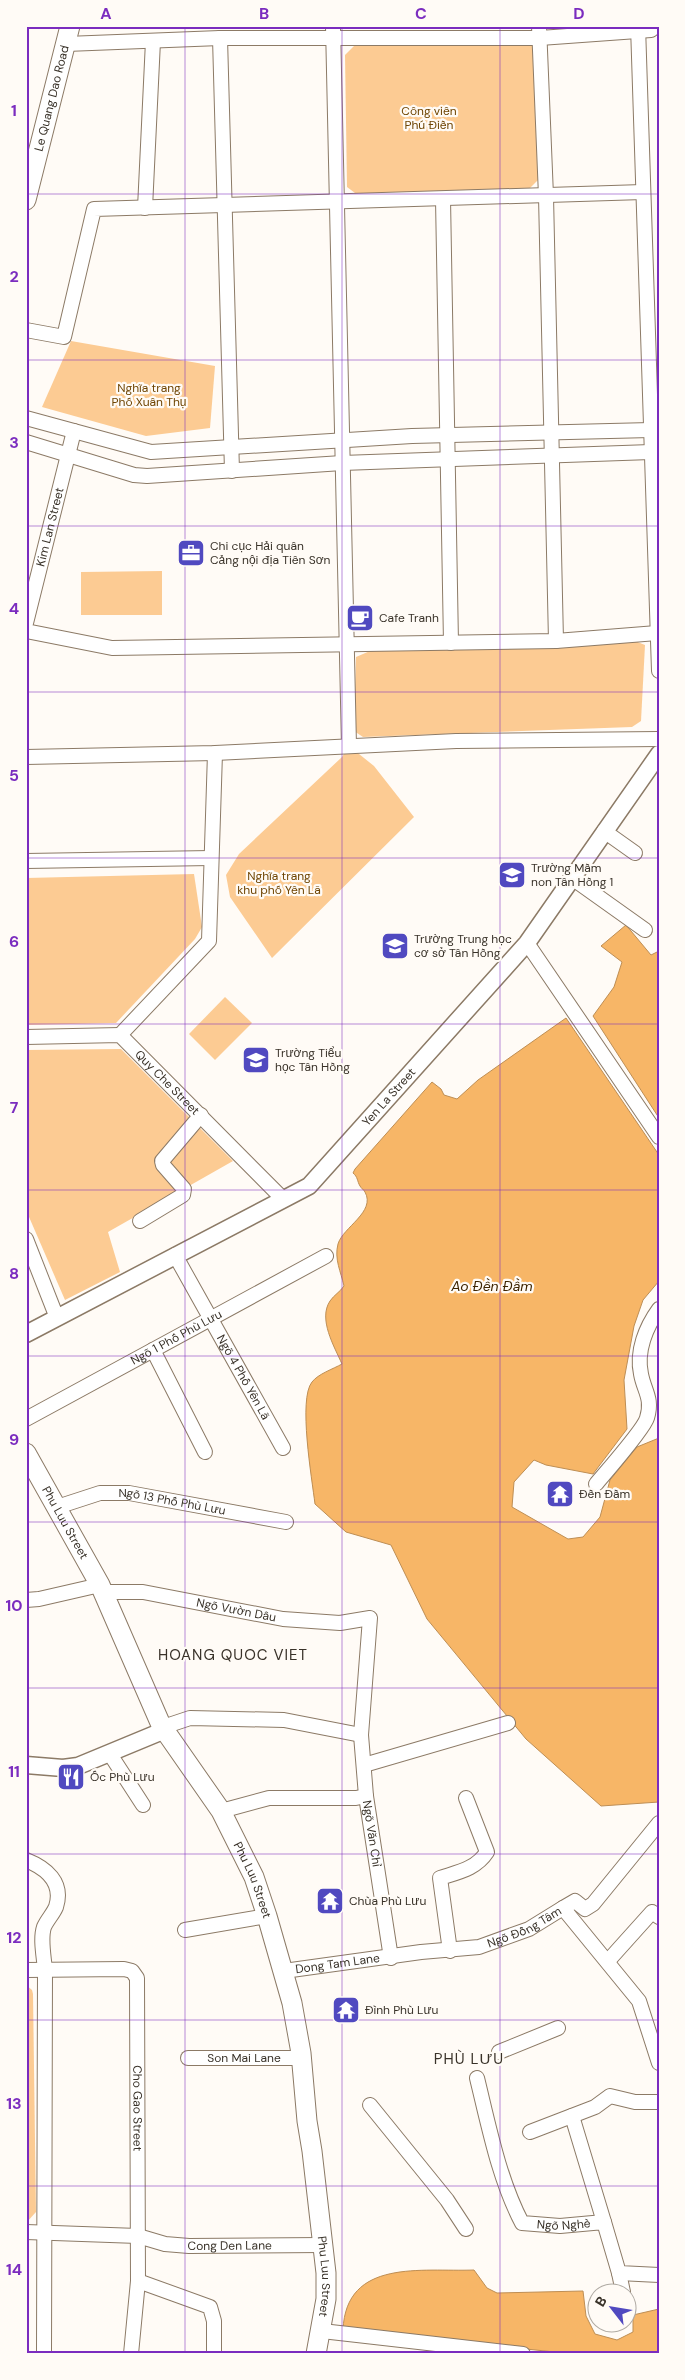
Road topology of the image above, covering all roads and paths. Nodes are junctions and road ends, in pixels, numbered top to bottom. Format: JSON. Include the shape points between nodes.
{"nodes":[{"id":1,"x":656,"y":26,"type":"edge"},
{"id":2,"x":638,"y":28,"type":"edge"},
{"id":3,"x":333,"y":32,"type":"edge"},
{"id":4,"x":438,"y":32,"type":"edge"},
{"id":5,"x":539,"y":32,"type":"edge"},
{"id":6,"x":68,"y":35,"type":"edge"},
{"id":7,"x":220,"y":38,"type":"junction"},
{"id":8,"x":153,"y":41,"type":"junction"},
{"id":9,"x":30,"y":171,"type":"edge"},
{"id":10,"x":643,"y":192,"type":"junction"},
{"id":11,"x":546,"y":196,"type":"junction"},
{"id":12,"x":443,"y":199,"type":"junction"},
{"id":13,"x":26,"y":200,"type":"edge"},
{"id":14,"x":338,"y":203,"type":"junction"},
{"id":15,"x":225,"y":206,"type":"junction"},
{"id":16,"x":145,"y":208,"type":"junction"},
{"id":17,"x":26,"y":330,"type":"edge"},
{"id":18,"x":26,"y":418,"type":"edge"},
{"id":19,"x":651,"y":430,"type":"junction"},
{"id":20,"x":74,"y":432,"type":"junction"},
{"id":21,"x":552,"y":432,"type":"junction"},
{"id":22,"x":447,"y":434,"type":"junction"},
{"id":23,"x":342,"y":440,"type":"junction"},
{"id":24,"x":26,"y":442,"type":"edge"},
{"id":25,"x":232,"y":448,"type":"junction"},
{"id":26,"x":651,"y":452,"type":"junction"},
{"id":27,"x":69,"y":454,"type":"junction"},
{"id":28,"x":552,"y":455,"type":"junction"},
{"id":29,"x":448,"y":460,"type":"junction"},
{"id":30,"x":342,"y":463,"type":"junction"},
{"id":31,"x":232,"y":471,"type":"junction"},
{"id":32,"x":26,"y":623,"type":"edge"},
{"id":33,"x":26,"y":631,"type":"edge"},
{"id":34,"x":657,"y":632,"type":"junction"},
{"id":35,"x":556,"y":641,"type":"junction"},
{"id":36,"x":450,"y":643,"type":"junction"},
{"id":37,"x":346,"y":644,"type":"junction"},
{"id":38,"x":659,"y":671,"type":"edge"},
{"id":39,"x":659,"y":740,"type":"edge"},
{"id":40,"x":349,"y":746,"type":"junction"},
{"id":41,"x":215,"y":752,"type":"junction"},
{"id":42,"x":659,"y":754,"type":"edge"},
{"id":43,"x":26,"y":757,"type":"edge"},
{"id":44,"x":604,"y":831,"type":"junction"},
{"id":45,"x":635,"y":853,"type":"dead end"},
{"id":46,"x":211,"y":858,"type":"junction"},
{"id":47,"x":26,"y":861,"type":"edge"},
{"id":48,"x":572,"y":878,"type":"junction"},
{"id":49,"x":645,"y":930,"type":"dead end"},
{"id":50,"x":527,"y":942,"type":"junction"},
{"id":51,"x":120,"y":1035,"type":"junction"},
{"id":52,"x":26,"y":1037,"type":"edge"},
{"id":53,"x":201,"y":1115,"type":"junction"},
{"id":54,"x":659,"y":1137,"type":"edge"},
{"id":55,"x":282,"y":1198,"type":"junction"},
{"id":56,"x":140,"y":1221,"type":"dead end"},
{"id":57,"x":26,"y":1239,"type":"edge"},
{"id":58,"x":175,"y":1255,"type":"junction"},
{"id":59,"x":326,"y":1256,"type":"dead end"},
{"id":60,"x":659,"y":1309,"type":"edge"},
{"id":61,"x":57,"y":1318,"type":"junction"},
{"id":62,"x":211,"y":1318,"type":"junction"},
{"id":63,"x":26,"y":1334,"type":"edge"},
{"id":64,"x":153,"y":1350,"type":"junction"},
{"id":65,"x":26,"y":1419,"type":"edge"},
{"id":66,"x":283,"y":1448,"type":"dead end"},
{"id":67,"x":205,"y":1452,"type":"dead end"},
{"id":68,"x":26,"y":1453,"type":"edge"},
{"id":69,"x":596,"y":1484,"type":"dead end"},
{"id":70,"x":57,"y":1507,"type":"junction"},
{"id":71,"x":286,"y":1522,"type":"dead end"},
{"id":72,"x":101,"y":1588,"type":"junction"},
{"id":73,"x":26,"y":1600,"type":"edge"},
{"id":74,"x":508,"y":1723,"type":"dead end"},
{"id":75,"x":164,"y":1729,"type":"junction"},
{"id":76,"x":362,"y":1735,"type":"junction"},
{"id":77,"x":110,"y":1754,"type":"junction"},
{"id":78,"x":26,"y":1765,"type":"edge"},
{"id":79,"x":364,"y":1766,"type":"junction"},
{"id":80,"x":366,"y":1796,"type":"junction"},
{"id":81,"x":466,"y":1798,"type":"dead end"},
{"id":82,"x":142,"y":1805,"type":"dead end"},
{"id":83,"x":221,"y":1811,"type":"junction"},
{"id":84,"x":659,"y":1823,"type":"edge"},
{"id":85,"x":26,"y":1860,"type":"edge"},
{"id":86,"x":563,"y":1908,"type":"junction"},
{"id":87,"x":267,"y":1916,"type":"junction"},
{"id":88,"x":659,"y":1916,"type":"edge"},
{"id":89,"x":185,"y":1930,"type":"dead end"},
{"id":90,"x":450,"y":1951,"type":"junction"},
{"id":91,"x":391,"y":1958,"type":"junction"},
{"id":92,"x":608,"y":1961,"type":"junction"},
{"id":93,"x":26,"y":1970,"type":"edge"},
{"id":94,"x":45,"y":1970,"type":"junction"},
{"id":95,"x":284,"y":1971,"type":"junction"},
{"id":96,"x":558,"y":2028,"type":"dead end"},
{"id":97,"x":499,"y":2052,"type":"dead end"},
{"id":98,"x":188,"y":2058,"type":"dead end"},
{"id":99,"x":301,"y":2058,"type":"junction"},
{"id":100,"x":659,"y":2063,"type":"edge"},
{"id":101,"x":477,"y":2078,"type":"dead end"},
{"id":102,"x":659,"y":2102,"type":"edge"},
{"id":103,"x":370,"y":2105,"type":"dead end"},
{"id":104,"x":572,"y":2116,"type":"junction"},
{"id":105,"x":530,"y":2132,"type":"dead end"},
{"id":106,"x":604,"y":2222,"type":"junction"},
{"id":107,"x":466,"y":2230,"type":"dead end"},
{"id":108,"x":26,"y":2232,"type":"edge"},
{"id":109,"x":43,"y":2232,"type":"junction"},
{"id":110,"x":138,"y":2236,"type":"junction"},
{"id":111,"x":323,"y":2245,"type":"junction"},
{"id":112,"x":619,"y":2273,"type":"junction"},
{"id":113,"x":659,"y":2275,"type":"edge"},
{"id":114,"x":138,"y":2281,"type":"junction"},
{"id":115,"x":621,"y":2282,"type":"edge"},
{"id":116,"x":322,"y":2331,"type":"junction"},
{"id":117,"x":44,"y":2354,"type":"edge"},
{"id":118,"x":131,"y":2354,"type":"edge"},
{"id":119,"x":214,"y":2354,"type":"edge"},
{"id":120,"x":316,"y":2354,"type":"edge"},
{"id":121,"x":523,"y":2354,"type":"edge"}],
"edges":[{"from":1,"to":2,"type":"street","via":[[651,30]]},
{"from":2,"to":5,"type":"street"},
{"from":2,"to":10,"type":"street"},
{"from":3,"to":4,"type":"street"},
{"from":3,"to":7,"type":"street"},
{"from":3,"to":14,"type":"street"},
{"from":4,"to":5,"type":"street"},
{"from":5,"to":11,"type":"street"},
{"from":6,"to":8,"type":"street"},
{"from":6,"to":9,"type":"main road","name":"Le Quang Dao Road"},
{"from":7,"to":8,"type":"street"},
{"from":7,"to":15,"type":"street"},
{"from":8,"to":16,"type":"street"},
{"from":9,"to":13,"type":"main road","name":"Le Quang Dao Road"},
{"from":10,"to":11,"type":"street"},
{"from":10,"to":19,"type":"street"},
{"from":11,"to":12,"type":"street"},
{"from":11,"to":21,"type":"street"},
{"from":12,"to":14,"type":"street"},
{"from":12,"to":22,"type":"street"},
{"from":14,"to":15,"type":"street"},
{"from":14,"to":23,"type":"street"},
{"from":15,"to":16,"type":"street"},
{"from":15,"to":25,"type":"street"},
{"from":16,"to":17,"type":"street","via":[[94,209],[64,337]]},
{"from":18,"to":20,"type":"street"},
{"from":19,"to":21,"type":"street"},
{"from":19,"to":26,"type":"street"},
{"from":20,"to":25,"type":"street","via":[[151,452]]},
{"from":20,"to":27,"type":"street","name":"Kim Lan Street"},
{"from":21,"to":22,"type":"street"},
{"from":21,"to":28,"type":"street"},
{"from":22,"to":23,"type":"street"},
{"from":22,"to":29,"type":"street"},
{"from":23,"to":25,"type":"street"},
{"from":23,"to":30,"type":"street"},
{"from":24,"to":27,"type":"street"},
{"from":25,"to":31,"type":"street"},
{"from":26,"to":28,"type":"street"},
{"from":26,"to":34,"type":"street"},
{"from":27,"to":31,"type":"street","via":[[134,475]]},
{"from":27,"to":32,"type":"street","name":"Kim Lan Street"},
{"from":28,"to":29,"type":"street"},
{"from":28,"to":35,"type":"street"},
{"from":29,"to":30,"type":"street"},
{"from":29,"to":36,"type":"street"},
{"from":30,"to":31,"type":"street"},
{"from":30,"to":37,"type":"street"},
{"from":33,"to":37,"type":"street","via":[[112,648]]},
{"from":34,"to":35,"type":"street"},
{"from":34,"to":38,"type":"street"},
{"from":35,"to":36,"type":"street"},
{"from":36,"to":37,"type":"street"},
{"from":37,"to":40,"type":"street"},
{"from":39,"to":40,"type":"street","via":[[456,741]]},
{"from":40,"to":41,"type":"street"},
{"from":41,"to":43,"type":"street"},
{"from":41,"to":46,"type":"street"},
{"from":42,"to":44,"type":"street","name":"Yen La Street"},
{"from":44,"to":45,"type":"street"},
{"from":44,"to":48,"type":"street","name":"Yen La Street"},
{"from":46,"to":47,"type":"street"},
{"from":46,"to":51,"type":"street","via":[[209,941]]},
{"from":48,"to":49,"type":"street"},
{"from":48,"to":50,"type":"street","name":"Yen La Street"},
{"from":50,"to":54,"type":"street"},
{"from":50,"to":55,"type":"street","name":"Yen La Street","via":[[309,1186]]},
{"from":51,"to":52,"type":"street"},
{"from":51,"to":53,"type":"street","name":"Quy Che Street"},
{"from":53,"to":55,"type":"street","name":"Quy Che Street"},
{"from":53,"to":56,"type":"street","via":[[162,1161],[184,1190],[183,1195]]},
{"from":55,"to":58,"type":"street","name":"Yen La Street"},
{"from":57,"to":61,"type":"street"},
{"from":58,"to":61,"type":"street","name":"Yen La Street"},
{"from":58,"to":62,"type":"street","name":"Ngõ 4 Phố Yên Lã"},
{"from":59,"to":62,"type":"street","name":"Ngõ 1 Phố Phù Lưu"},
{"from":60,"to":69,"type":"street","via":[[641,1345],[641,1373],[650,1400],[647,1419]]},
{"from":61,"to":63,"type":"street","name":"Yen La Street"},
{"from":62,"to":64,"type":"street","name":"Ngõ 1 Phố Phù Lưu"},
{"from":62,"to":66,"type":"street","name":"Ngõ 4 Phố Yên Lã"},
{"from":64,"to":65,"type":"street","name":"Ngõ 1 Phố Phù Lưu"},
{"from":64,"to":67,"type":"street"},
{"from":68,"to":70,"type":"main road","name":"Phu Luu Street"},
{"from":70,"to":71,"type":"street","name":"Ngõ 13 Phố Phù Lưu","via":[[100,1493],[129,1493]]},
{"from":70,"to":72,"type":"main road","name":"Phu Luu Street"},
{"from":72,"to":73,"type":"street","name":"Ngõ Vườn Dâu"},
{"from":72,"to":75,"type":"main road","name":"Phu Luu Street"},
{"from":72,"to":76,"type":"street","name":"Ngõ Vườn Dâu","via":[[143,1592],[282,1619],[340,1623],[370,1618]]},
{"from":74,"to":79,"type":"street"},
{"from":75,"to":76,"type":"street","via":[[190,1718],[284,1720]]},
{"from":75,"to":77,"type":"street"},
{"from":75,"to":83,"type":"main road","name":"Phu Luu Street"},
{"from":76,"to":79,"type":"street"},
{"from":77,"to":78,"type":"street","via":[[63,1768]]},
{"from":77,"to":82,"type":"street"},
{"from":79,"to":80,"type":"street"},
{"from":80,"to":83,"type":"street","name":"Ngõ Văn Chỉ","via":[[269,1798]]},
{"from":80,"to":91,"type":"street","name":"Ngõ Văn Chỉ"},
{"from":81,"to":90,"type":"street","via":[[487,1852],[469,1869],[440,1878]]},
{"from":83,"to":87,"type":"main road","name":"Phu Luu Street","via":[[254,1876]]},
{"from":84,"to":86,"type":"street","via":[[593,1904],[585,1909],[575,1901]]},
{"from":85,"to":94,"type":"street","via":[[48,1872],[57,1889],[55,1908],[43,1933]]},
{"from":86,"to":90,"type":"street","name":"Ngõ Đồng Tâm","via":[[507,1938],[479,1947]]},
{"from":86,"to":92,"type":"street","name":"Ngõ Đồng Tâm"},
{"from":87,"to":89,"type":"street"},
{"from":87,"to":95,"type":"main road","name":"Phu Luu Street"},
{"from":88,"to":92,"type":"street","via":[[652,1912]]},
{"from":90,"to":91,"type":"street","name":"Ngõ Đồng Tâm"},
{"from":91,"to":95,"type":"street","name":"Dong Tam Lane"},
{"from":92,"to":100,"type":"street","name":"Ngõ Đồng Tâm","via":[[639,2001]]},
{"from":93,"to":94,"type":"street","name":"Cho Gao Street"},
{"from":94,"to":109,"type":"street"},
{"from":94,"to":110,"type":"street","name":"Cho Gao Street","via":[[124,1969],[138,1978]]},
{"from":95,"to":99,"type":"main road","name":"Phu Luu Street"},
{"from":96,"to":97,"type":"street"},
{"from":98,"to":99,"type":"street","name":"Son Mai Lane"},
{"from":99,"to":111,"type":"main road","name":"Phu Luu Street"},
{"from":101,"to":106,"type":"street","name":"Ngõ Nghè","via":[[495,2152],[522,2223],[560,2226]]},
{"from":102,"to":104,"type":"street","via":[[635,2102],[610,2096],[595,2107]]},
{"from":103,"to":107,"type":"street","via":[[447,2200]]},
{"from":104,"to":105,"type":"street"},
{"from":104,"to":106,"type":"street"},
{"from":106,"to":112,"type":"street","name":"Ngõ Nghè"},
{"from":108,"to":109,"type":"street","name":"Cong Den Lane"},
{"from":109,"to":110,"type":"street","name":"Cong Den Lane"},
{"from":109,"to":117,"type":"street"},
{"from":110,"to":111,"type":"street","name":"Cong Den Lane","via":[[165,2244],[189,2246]]},
{"from":110,"to":114,"type":"street","name":"Cho Gao Street"},
{"from":111,"to":116,"type":"main road","name":"Phu Luu Street","via":[[326,2299]]},
{"from":112,"to":113,"type":"street"},
{"from":112,"to":115,"type":"street","name":"Ngõ Nghè"},
{"from":114,"to":118,"type":"street","name":"Cho Gao Street"},
{"from":114,"to":119,"type":"street","via":[[210,2307],[214,2322]]},
{"from":116,"to":120,"type":"main road","name":"Phu Luu Street"},
{"from":116,"to":121,"type":"street"}]}
